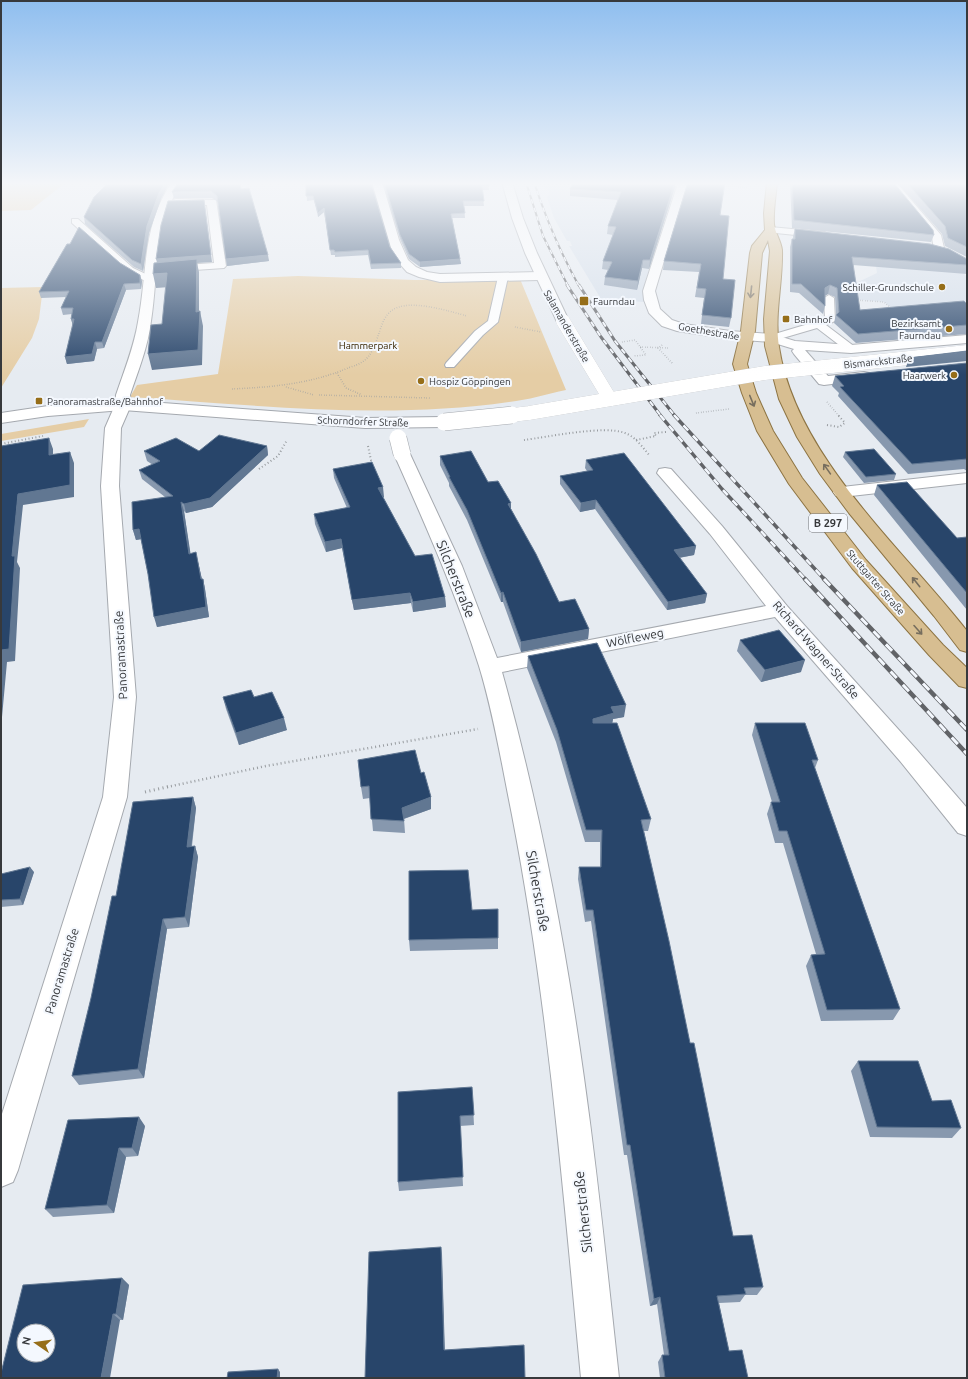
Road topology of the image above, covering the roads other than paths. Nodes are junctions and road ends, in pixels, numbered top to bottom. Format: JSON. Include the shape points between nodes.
{"nodes":[{"id":1,"x":103,"y":246,"type":"edge"},
{"id":2,"x":154,"y":246,"type":"edge"},
{"id":3,"x":218,"y":246,"type":"edge"},
{"id":4,"x":396,"y":246,"type":"edge"},
{"id":5,"x":528,"y":246,"type":"edge"},
{"id":6,"x":662,"y":246,"type":"edge"},
{"id":7,"x":758,"y":246,"type":"edge"},
{"id":8,"x":775,"y":246,"type":"edge"},
{"id":9,"x":932,"y":246,"type":"edge"},
{"id":10,"x":950,"y":253,"type":"edge"},
{"id":11,"x":150,"y":275,"type":"junction"},
{"id":12,"x":539,"y":276,"type":"junction"},
{"id":13,"x":503,"y":277,"type":"junction"},
{"id":14,"x":829,"y":298,"type":"edge"},
{"id":15,"x":819,"y":325,"type":"junction"},
{"id":16,"x":746,"y":337,"type":"junction"},
{"id":17,"x":772,"y":338,"type":"junction"},
{"id":18,"x":967,"y":339,"type":"edge"},
{"id":19,"x":794,"y":345,"type":"junction"},
{"id":20,"x":851,"y":349,"type":"junction"},
{"id":21,"x":967,"y":352,"type":"edge"},
{"id":22,"x":450,"y":365,"type":"dead end"},
{"id":23,"x":967,"y":366,"type":"edge"},
{"id":24,"x":722,"y":380,"type":"joint"},
{"id":25,"x":610,"y":399,"type":"junction"},
{"id":26,"x":123,"y":405,"type":"junction"},
{"id":27,"x":1,"y":418,"type":"edge"},
{"id":28,"x":400,"y":439,"type":"junction"},
{"id":29,"x":665,"y":473,"type":"road end"},
{"id":30,"x":967,"y":478,"type":"edge"},
{"id":31,"x":842,"y":492,"type":"junction"},
{"id":32,"x":780,"y":610,"type":"junction"},
{"id":33,"x":967,"y":645,"type":"edge"},
{"id":34,"x":490,"y":667,"type":"junction"},
{"id":35,"x":967,"y":681,"type":"edge"},
{"id":36,"x":967,"y":826,"type":"edge"},
{"id":37,"x":1,"y":1170,"type":"edge"},
{"id":38,"x":600,"y":1378,"type":"edge"}],
"edges":[{"from":1,"to":11,"type":"lane","via":[[130,270]]},
{"from":2,"to":11,"type":"street","name":"Panoramastraße"},
{"from":3,"to":11,"type":"street","via":[[220,266]]},
{"from":4,"to":13,"type":"street","via":[[399,257],[408,267],[424,276]]},
{"from":5,"to":12,"type":"street","name":"Salamanderstraße"},
{"from":6,"to":16,"type":"street","name":"Goethestraße","via":[[648,291],[659,316],[668,323],[682,328]]},
{"from":7,"to":16,"type":"main road","name":"Stuttgarter Straße","number":"B 297","one_way":true},
{"from":8,"to":17,"type":"main road","number":"B 297"},
{"from":9,"to":10,"type":"street"},
{"from":11,"to":26,"type":"street","name":"Panoramastraße","via":[[145,322]]},
{"from":12,"to":13,"type":"street"},
{"from":12,"to":25,"type":"street","name":"Salamanderstraße","bridge":true},
{"from":13,"to":22,"type":"lane","via":[[493,322],[479,333]]},
{"from":14,"to":15,"type":"lane","via":[[830,321]]},
{"from":15,"to":17,"type":"lane"},
{"from":15,"to":20,"type":"lane"},
{"from":16,"to":17,"type":"street","name":"Goethestraße"},
{"from":16,"to":35,"type":"main road","name":"Stuttgarter Straße","number":"B 297","one_way":true,"via":[[740,364],[749,393],[765,431],[794,480],[859,564]]},
{"from":17,"to":19,"type":"street","name":"Bismarckstraße"},
{"from":31,"to":17,"type":"main road","number":"B 297","one_way":true,"via":[[800,431],[773,358]]},
{"from":18,"to":20,"type":"street","name":"Bismarckstraße"},
{"from":19,"to":20,"type":"street","name":"Bismarckstraße"},
{"from":19,"to":23,"type":"street","name":"Bismarckstraße","via":[[824,381]]},
{"from":21,"to":24,"type":"street","name":"Bismarckstraße","bridge":true,"via":[[764,373]]},
{"from":24,"to":25,"type":"street","name":"Schorndorfer Straße","bridge":true},
{"from":25,"to":28,"type":"street","name":"Schorndorfer Straße","bridge":true,"via":[[529,413],[444,422]]},
{"from":26,"to":27,"type":"street","name":"Schorndorfer Straße","via":[[48,410]]},
{"from":26,"to":28,"type":"street","name":"Schorndorfer Straße","via":[[281,418]]},
{"from":26,"to":37,"type":"street","name":"Panoramastraße","via":[[113,428],[110,486],[125,697],[115,797]]},
{"from":28,"to":34,"type":"street","name":"Silcherstraße"},
{"from":29,"to":32,"type":"street","name":"Richard-Wagner-Straße","via":[[716,530]]},
{"from":30,"to":31,"type":"street"},
{"from":33,"to":31,"type":"main road","number":"B 297","one_way":true},
{"from":32,"to":34,"type":"street","name":"Wölfleweg"},
{"from":32,"to":36,"type":"street","name":"Richard-Wagner-Straße","via":[[903,749]]},
{"from":34,"to":38,"type":"street","name":"Silcherstraße","via":[[505,724],[537,876],[568,1077]]}]}
